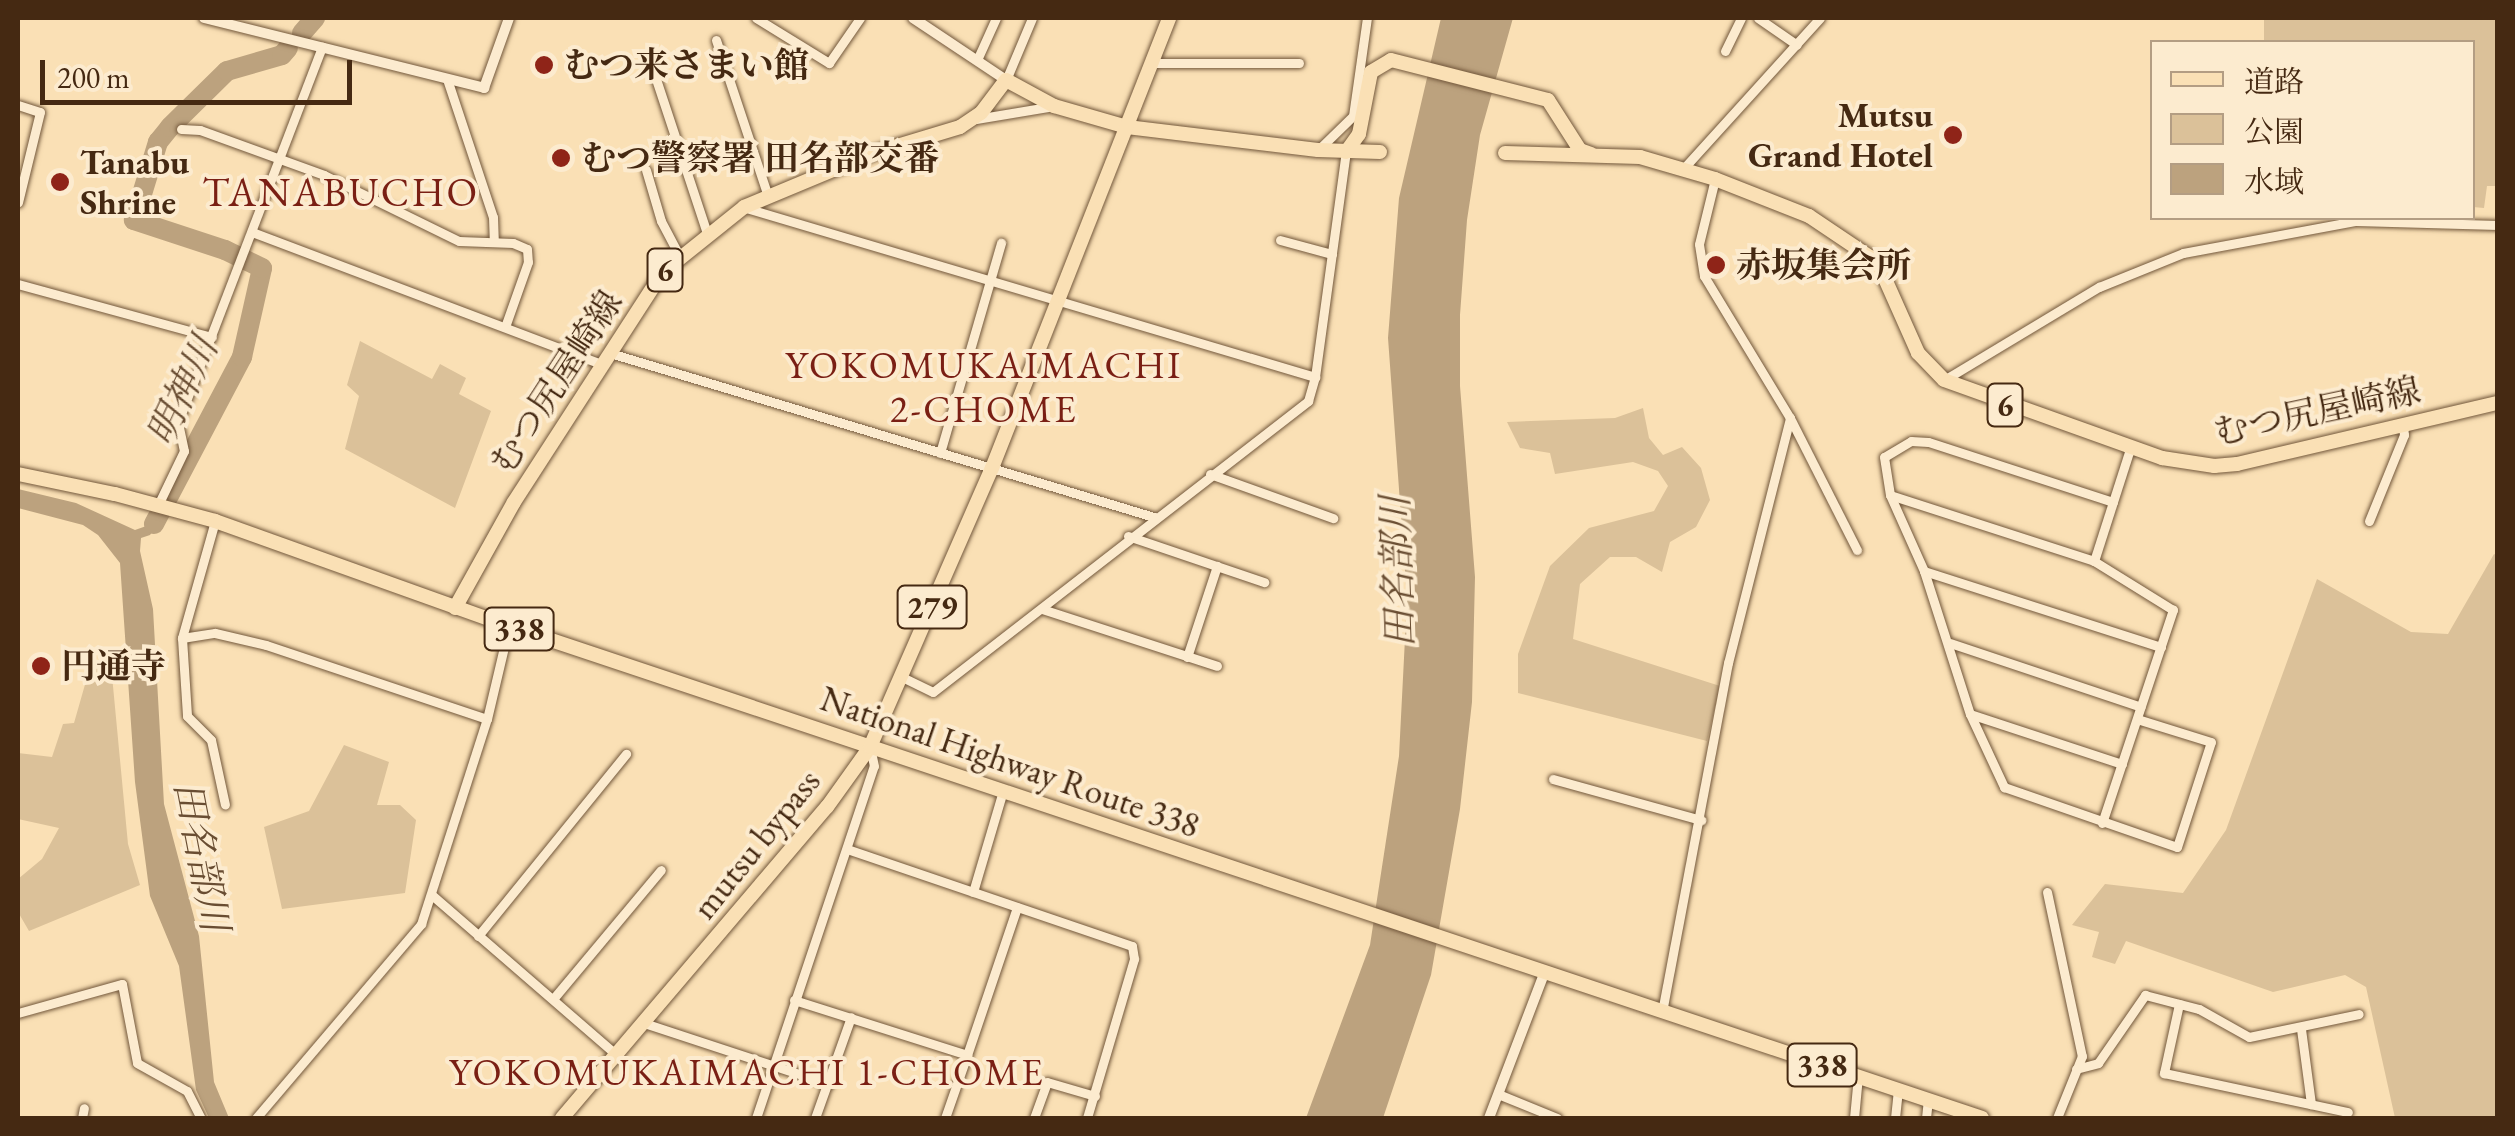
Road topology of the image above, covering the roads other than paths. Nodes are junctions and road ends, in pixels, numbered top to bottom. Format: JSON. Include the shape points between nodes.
{"nodes":[{"id":1,"x":204,"y":18,"type":"edge"},
{"id":2,"x":510,"y":18,"type":"edge"},
{"id":3,"x":756,"y":18,"type":"edge"},
{"id":4,"x":860,"y":18,"type":"edge"},
{"id":5,"x":913,"y":18,"type":"edge"},
{"id":6,"x":996,"y":18,"type":"edge"},
{"id":7,"x":1032,"y":18,"type":"edge"},
{"id":8,"x":1169,"y":18,"type":"edge"},
{"id":9,"x":1368,"y":18,"type":"edge"},
{"id":10,"x":1741,"y":18,"type":"edge"},
{"id":11,"x":1758,"y":18,"type":"edge"},
{"id":12,"x":1820,"y":18,"type":"edge"},
{"id":13,"x":716,"y":40,"type":"dead end"},
{"id":14,"x":1796,"y":44,"type":"junction"},
{"id":15,"x":322,"y":47,"type":"junction"},
{"id":16,"x":1724,"y":51,"type":"dead end"},
{"id":17,"x":977,"y":60,"type":"junction"},
{"id":18,"x":1151,"y":63,"type":"junction"},
{"id":19,"x":1299,"y":63,"type":"dead end"},
{"id":20,"x":446,"y":79,"type":"junction"},
{"id":21,"x":656,"y":79,"type":"dead end"},
{"id":22,"x":1006,"y":80,"type":"junction"},
{"id":23,"x":18,"y":105,"type":"edge"},
{"id":24,"x":1054,"y":106,"type":"junction"},
{"id":25,"x":973,"y":120,"type":"junction"},
{"id":26,"x":1128,"y":127,"type":"junction"},
{"id":27,"x":181,"y":129,"type":"dead end"},
{"id":28,"x":1318,"y":150,"type":"junction"},
{"id":29,"x":1346,"y":152,"type":"junction"},
{"id":30,"x":1380,"y":152,"type":"dead end"},
{"id":31,"x":1504,"y":153,"type":"dead end"},
{"id":32,"x":1597,"y":155,"type":"junction"},
{"id":33,"x":282,"y":159,"type":"junction"},
{"id":34,"x":1683,"y":169,"type":"junction"},
{"id":35,"x":646,"y":170,"type":"dead end"},
{"id":36,"x":1714,"y":179,"type":"junction"},
{"id":37,"x":768,"y":196,"type":"junction"},
{"id":38,"x":18,"y":202,"type":"edge"},
{"id":39,"x":744,"y":207,"type":"junction"},
{"id":40,"x":2498,"y":225,"type":"edge"},
{"id":41,"x":252,"y":232,"type":"junction"},
{"id":42,"x":707,"y":233,"type":"junction"},
{"id":43,"x":1280,"y":240,"type":"dead end"},
{"id":44,"x":494,"y":242,"type":"junction"},
{"id":45,"x":1001,"y":243,"type":"dead end"},
{"id":46,"x":1332,"y":254,"type":"junction"},
{"id":47,"x":680,"y":257,"type":"junction"},
{"id":48,"x":991,"y":279,"type":"junction"},
{"id":49,"x":18,"y":284,"type":"edge"},
{"id":50,"x":1058,"y":298,"type":"junction"},
{"id":51,"x":505,"y":327,"type":"junction"},
{"id":52,"x":212,"y":336,"type":"junction"},
{"id":53,"x":606,"y":358,"type":"junction"},
{"id":54,"x":1316,"y":377,"type":"junction"},
{"id":55,"x":1944,"y":380,"type":"junction"},
{"id":56,"x":2498,"y":403,"type":"edge"},
{"id":57,"x":1790,"y":418,"type":"junction"},
{"id":58,"x":2403,"y":425,"type":"junction"},
{"id":59,"x":2130,"y":449,"type":"junction"},
{"id":60,"x":940,"y":453,"type":"junction"},
{"id":61,"x":992,"y":468,"type":"junction"},
{"id":62,"x":18,"y":474,"type":"edge"},
{"id":63,"x":1210,"y":474,"type":"junction"},
{"id":64,"x":1890,"y":495,"type":"junction"},
{"id":65,"x":2113,"y":502,"type":"junction"},
{"id":66,"x":163,"y":506,"type":"junction"},
{"id":67,"x":1154,"y":517,"type":"junction"},
{"id":68,"x":1333,"y":518,"type":"dead end"},
{"id":69,"x":2368,"y":521,"type":"dead end"},
{"id":70,"x":215,"y":522,"type":"junction"},
{"id":71,"x":1128,"y":536,"type":"junction"},
{"id":72,"x":1858,"y":550,"type":"dead end"},
{"id":73,"x":2094,"y":562,"type":"junction"},
{"id":74,"x":1217,"y":566,"type":"junction"},
{"id":75,"x":1924,"y":571,"type":"junction"},
{"id":76,"x":1264,"y":582,"type":"dead end"},
{"id":77,"x":455,"y":608,"type":"junction"},
{"id":78,"x":1042,"y":609,"type":"junction"},
{"id":79,"x":509,"y":626,"type":"junction"},
{"id":80,"x":182,"y":638,"type":"junction"},
{"id":81,"x":1950,"y":643,"type":"junction"},
{"id":82,"x":2162,"y":647,"type":"junction"},
{"id":83,"x":1187,"y":657,"type":"junction"},
{"id":84,"x":1216,"y":666,"type":"dead end"},
{"id":85,"x":902,"y":677,"type":"junction"},
{"id":86,"x":2142,"y":707,"type":"junction"},
{"id":87,"x":1970,"y":714,"type":"junction"},
{"id":88,"x":487,"y":718,"type":"junction"},
{"id":89,"x":2137,"y":719,"type":"junction"},
{"id":90,"x":870,"y":747,"type":"junction"},
{"id":91,"x":626,"y":754,"type":"dead end"},
{"id":92,"x":2122,"y":764,"type":"junction"},
{"id":93,"x":1553,"y":778,"type":"dead end"},
{"id":94,"x":1003,"y":791,"type":"junction"},
{"id":95,"x":225,"y":805,"type":"dead end"},
{"id":96,"x":1701,"y":820,"type":"junction"},
{"id":97,"x":2102,"y":823,"type":"junction"},
{"id":98,"x":847,"y":850,"type":"junction"},
{"id":99,"x":661,"y":870,"type":"dead end"},
{"id":100,"x":973,"y":892,"type":"junction"},
{"id":101,"x":2047,"y":892,"type":"dead end"},
{"id":102,"x":433,"y":896,"type":"junction"},
{"id":103,"x":1016,"y":907,"type":"junction"},
{"id":104,"x":478,"y":936,"type":"junction"},
{"id":105,"x":1545,"y":972,"type":"junction"},
{"id":106,"x":553,"y":999,"type":"junction"},
{"id":107,"x":794,"y":1000,"type":"junction"},
{"id":108,"x":2179,"y":1004,"type":"junction"},
{"id":109,"x":1662,"y":1012,"type":"junction"},
{"id":110,"x":18,"y":1013,"type":"edge"},
{"id":111,"x":2360,"y":1014,"type":"dead end"},
{"id":112,"x":851,"y":1016,"type":"junction"},
{"id":113,"x":646,"y":1024,"type":"junction"},
{"id":114,"x":2301,"y":1028,"type":"junction"},
{"id":115,"x":967,"y":1055,"type":"junction"},
{"id":116,"x":618,"y":1056,"type":"junction"},
{"id":117,"x":772,"y":1066,"type":"junction"},
{"id":118,"x":2076,"y":1069,"type":"junction"},
{"id":119,"x":1858,"y":1076,"type":"junction"},
{"id":120,"x":829,"y":1084,"type":"junction"},
{"id":121,"x":1898,"y":1090,"type":"junction"},
{"id":122,"x":1498,"y":1094,"type":"junction"},
{"id":123,"x":1095,"y":1096,"type":"junction"},
{"id":124,"x":1928,"y":1100,"type":"junction"},
{"id":125,"x":2311,"y":1104,"type":"junction"},
{"id":126,"x":2348,"y":1112,"type":"dead end"},
{"id":127,"x":201,"y":1118,"type":"edge"},
{"id":128,"x":256,"y":1118,"type":"edge"},
{"id":129,"x":562,"y":1118,"type":"edge"},
{"id":130,"x":756,"y":1118,"type":"edge"},
{"id":131,"x":815,"y":1118,"type":"edge"},
{"id":132,"x":945,"y":1118,"type":"edge"},
{"id":133,"x":1034,"y":1118,"type":"edge"},
{"id":134,"x":1086,"y":1118,"type":"edge"},
{"id":135,"x":1489,"y":1118,"type":"edge"},
{"id":136,"x":1557,"y":1118,"type":"edge"},
{"id":137,"x":1854,"y":1118,"type":"edge"},
{"id":138,"x":1895,"y":1118,"type":"edge"},
{"id":139,"x":1926,"y":1118,"type":"edge"},
{"id":140,"x":1979,"y":1118,"type":"edge"},
{"id":141,"x":2057,"y":1118,"type":"edge"}],
"edges":[{"from":1,"to":15,"type":"street"},
{"from":2,"to":20,"type":"street","via":[[484,88]]},
{"from":3,"to":4,"type":"street","via":[[829,64]]},
{"from":5,"to":17,"type":"street"},
{"from":6,"to":17,"type":"street"},
{"from":7,"to":22,"type":"street"},
{"from":8,"to":18,"type":"main road","name":"mutsu bypass","number":"279"},
{"from":9,"to":28,"type":"street","via":[[1353,116]]},
{"from":10,"to":16,"type":"street"},
{"from":11,"to":14,"type":"street"},
{"from":12,"to":14,"type":"street"},
{"from":13,"to":37,"type":"street"},
{"from":14,"to":34,"type":"street"},
{"from":15,"to":20,"type":"street"},
{"from":15,"to":33,"type":"street"},
{"from":17,"to":22,"type":"street"},
{"from":18,"to":19,"type":"street"},
{"from":18,"to":26,"type":"main road","name":"mutsu bypass","number":"279"},
{"from":20,"to":44,"type":"street","via":[[493,217]]},
{"from":21,"to":42,"type":"street"},
{"from":22,"to":24,"type":"main road"},
{"from":22,"to":25,"type":"main road"},
{"from":23,"to":38,"type":"street","via":[[40,112]]},
{"from":24,"to":25,"type":"street"},
{"from":24,"to":26,"type":"main road"},
{"from":25,"to":37,"type":"main road","name":"むつ尻屋崎線","number":"6"},
{"from":26,"to":28,"type":"main road"},
{"from":26,"to":50,"type":"main road","name":"mutsu bypass","number":"279"},
{"from":27,"to":33,"type":"street"},
{"from":28,"to":29,"type":"main road"},
{"from":29,"to":30,"type":"main road"},
{"from":29,"to":32,"type":"main road","via":[[1359,134],[1370,72],[1382,63],[1406,62],[1548,100],[1580,150]]},
{"from":29,"to":46,"type":"street"},
{"from":31,"to":32,"type":"main road","name":"むつ尻屋崎線","number":"6"},
{"from":32,"to":34,"type":"main road","name":"むつ尻屋崎線","number":"6"},
{"from":33,"to":41,"type":"street"},
{"from":33,"to":44,"type":"street","via":[[459,241]]},
{"from":34,"to":36,"type":"main road","name":"むつ尻屋崎線","number":"6"},
{"from":35,"to":47,"type":"street"},
{"from":36,"to":55,"type":"main road","name":"むつ尻屋崎線","number":"6","via":[[1809,216],[1854,242],[1882,272],[1912,343]]},
{"from":36,"to":57,"type":"street","via":[[1699,244],[1704,276]]},
{"from":37,"to":39,"type":"main road","name":"むつ尻屋崎線","number":"6"},
{"from":39,"to":42,"type":"main road","name":"むつ尻屋崎線","number":"6"},
{"from":39,"to":48,"type":"street"},
{"from":40,"to":55,"type":"street","via":[[2356,221],[2183,253],[2098,287]]},
{"from":41,"to":51,"type":"street"},
{"from":41,"to":52,"type":"street"},
{"from":42,"to":47,"type":"main road","name":"むつ尻屋崎線","number":"6"},
{"from":43,"to":46,"type":"street"},
{"from":44,"to":51,"type":"street","via":[[513,243],[530,254]]},
{"from":45,"to":48,"type":"street"},
{"from":46,"to":54,"type":"street"},
{"from":47,"to":53,"type":"main road","name":"むつ尻屋崎線","number":"6","via":[[662,272]]},
{"from":48,"to":50,"type":"street"},
{"from":48,"to":60,"type":"street"},
{"from":49,"to":52,"type":"street"},
{"from":50,"to":54,"type":"street"},
{"from":50,"to":61,"type":"main road","name":"mutsu bypass","number":"279"},
{"from":51,"to":53,"type":"street"},
{"from":52,"to":66,"type":"street","via":[[178,422],[184,451]]},
{"from":53,"to":60,"type":"street"},
{"from":53,"to":77,"type":"main road","name":"むつ尻屋崎線","number":"6"},
{"from":54,"to":63,"type":"street","via":[[1308,400]]},
{"from":55,"to":59,"type":"main road","name":"むつ尻屋崎線","number":"6"},
{"from":56,"to":58,"type":"main road","name":"むつ尻屋崎線","number":"6"},
{"from":57,"to":72,"type":"street"},
{"from":57,"to":96,"type":"street","via":[[1728,663]]},
{"from":58,"to":59,"type":"main road","name":"むつ尻屋崎線","number":"6","via":[[2237,464],[2190,464]]},
{"from":58,"to":69,"type":"street"},
{"from":59,"to":65,"type":"street"},
{"from":60,"to":61,"type":"street"},
{"from":61,"to":67,"type":"street"},
{"from":61,"to":85,"type":"main road","name":"mutsu bypass","number":"279"},
{"from":62,"to":66,"type":"main road","name":"National Highway Route 338","number":"338"},
{"from":63,"to":67,"type":"street"},
{"from":63,"to":68,"type":"street"},
{"from":64,"to":65,"type":"street","via":[[1884,457],[1911,440]]},
{"from":64,"to":73,"type":"street"},
{"from":64,"to":75,"type":"street"},
{"from":65,"to":73,"type":"street"},
{"from":66,"to":70,"type":"main road","name":"National Highway Route 338","number":"338"},
{"from":67,"to":71,"type":"street"},
{"from":70,"to":77,"type":"main road","name":"National Highway Route 338","number":"338"},
{"from":70,"to":80,"type":"street"},
{"from":71,"to":74,"type":"street"},
{"from":71,"to":78,"type":"street"},
{"from":73,"to":82,"type":"street","via":[[2173,610]]},
{"from":74,"to":76,"type":"street"},
{"from":74,"to":83,"type":"street"},
{"from":75,"to":81,"type":"street"},
{"from":75,"to":82,"type":"street"},
{"from":77,"to":79,"type":"main road","name":"National Highway Route 338","number":"338"},
{"from":78,"to":83,"type":"street"},
{"from":78,"to":85,"type":"street","via":[[933,692]]},
{"from":79,"to":88,"type":"street"},
{"from":79,"to":90,"type":"main road","name":"National Highway Route 338","number":"338"},
{"from":80,"to":88,"type":"street","via":[[216,633],[266,644]]},
{"from":80,"to":95,"type":"street","via":[[186,716],[211,740]]},
{"from":81,"to":86,"type":"street"},
{"from":81,"to":87,"type":"street"},
{"from":82,"to":86,"type":"street"},
{"from":83,"to":84,"type":"street"},
{"from":85,"to":90,"type":"main road","name":"mutsu bypass","number":"279"},
{"from":86,"to":89,"type":"street"},
{"from":87,"to":92,"type":"street"},
{"from":87,"to":97,"type":"street","via":[[2004,787]]},
{"from":88,"to":102,"type":"street"},
{"from":89,"to":92,"type":"street"},
{"from":89,"to":97,"type":"street","via":[[2211,742],[2177,847]]},
{"from":90,"to":94,"type":"main road","name":"National Highway Route 338","number":"338"},
{"from":90,"to":98,"type":"street","via":[[874,766]]},
{"from":90,"to":113,"type":"main road","name":"mutsu bypass","number":"279"},
{"from":91,"to":104,"type":"street"},
{"from":92,"to":97,"type":"street"},
{"from":93,"to":96,"type":"street"},
{"from":94,"to":100,"type":"street"},
{"from":94,"to":105,"type":"main road","name":"National Highway Route 338","number":"338"},
{"from":96,"to":109,"type":"street"},
{"from":98,"to":100,"type":"street"},
{"from":98,"to":107,"type":"street"},
{"from":99,"to":106,"type":"street"},
{"from":100,"to":103,"type":"street"},
{"from":101,"to":118,"type":"street","via":[[2082,1056]]},
{"from":102,"to":104,"type":"street"},
{"from":102,"to":128,"type":"street","via":[[420,924]]},
{"from":103,"to":115,"type":"street"},
{"from":103,"to":123,"type":"street","via":[[1132,946],[1134,959]]},
{"from":104,"to":106,"type":"street"},
{"from":105,"to":109,"type":"main road","name":"National Highway Route 338","number":"338"},
{"from":105,"to":122,"type":"street"},
{"from":106,"to":116,"type":"street"},
{"from":107,"to":112,"type":"street"},
{"from":107,"to":117,"type":"street"},
{"from":108,"to":114,"type":"street","via":[[2249,1037]]},
{"from":108,"to":118,"type":"street","via":[[2145,995],[2098,1064]]},
{"from":108,"to":125,"type":"street","via":[[2164,1072]]},
{"from":109,"to":119,"type":"main road","name":"National Highway Route 338","number":"338"},
{"from":110,"to":127,"type":"street","via":[[122,984],[137,1063],[188,1090]]},
{"from":111,"to":114,"type":"street"},
{"from":112,"to":115,"type":"street"},
{"from":112,"to":120,"type":"street"},
{"from":113,"to":116,"type":"main road","name":"mutsu bypass","number":"279"},
{"from":113,"to":117,"type":"street"},
{"from":114,"to":125,"type":"street"},
{"from":115,"to":132,"type":"street"},
{"from":116,"to":129,"type":"main road","name":"mutsu bypass","number":"279"},
{"from":117,"to":120,"type":"street"},
{"from":117,"to":130,"type":"street"},
{"from":118,"to":141,"type":"street"},
{"from":119,"to":121,"type":"main road","name":"National Highway Route 338","number":"338"},
{"from":119,"to":137,"type":"street"},
{"from":120,"to":131,"type":"street"},
{"from":121,"to":124,"type":"main road","name":"National Highway Route 338","number":"338"},
{"from":121,"to":138,"type":"street"},
{"from":122,"to":135,"type":"street"},
{"from":122,"to":136,"type":"street"},
{"from":123,"to":133,"type":"street","via":[[1047,1082]]},
{"from":123,"to":134,"type":"street"},
{"from":124,"to":139,"type":"street"},
{"from":124,"to":140,"type":"main road","name":"National Highway Route 338","number":"338"},
{"from":125,"to":126,"type":"street"}]}
